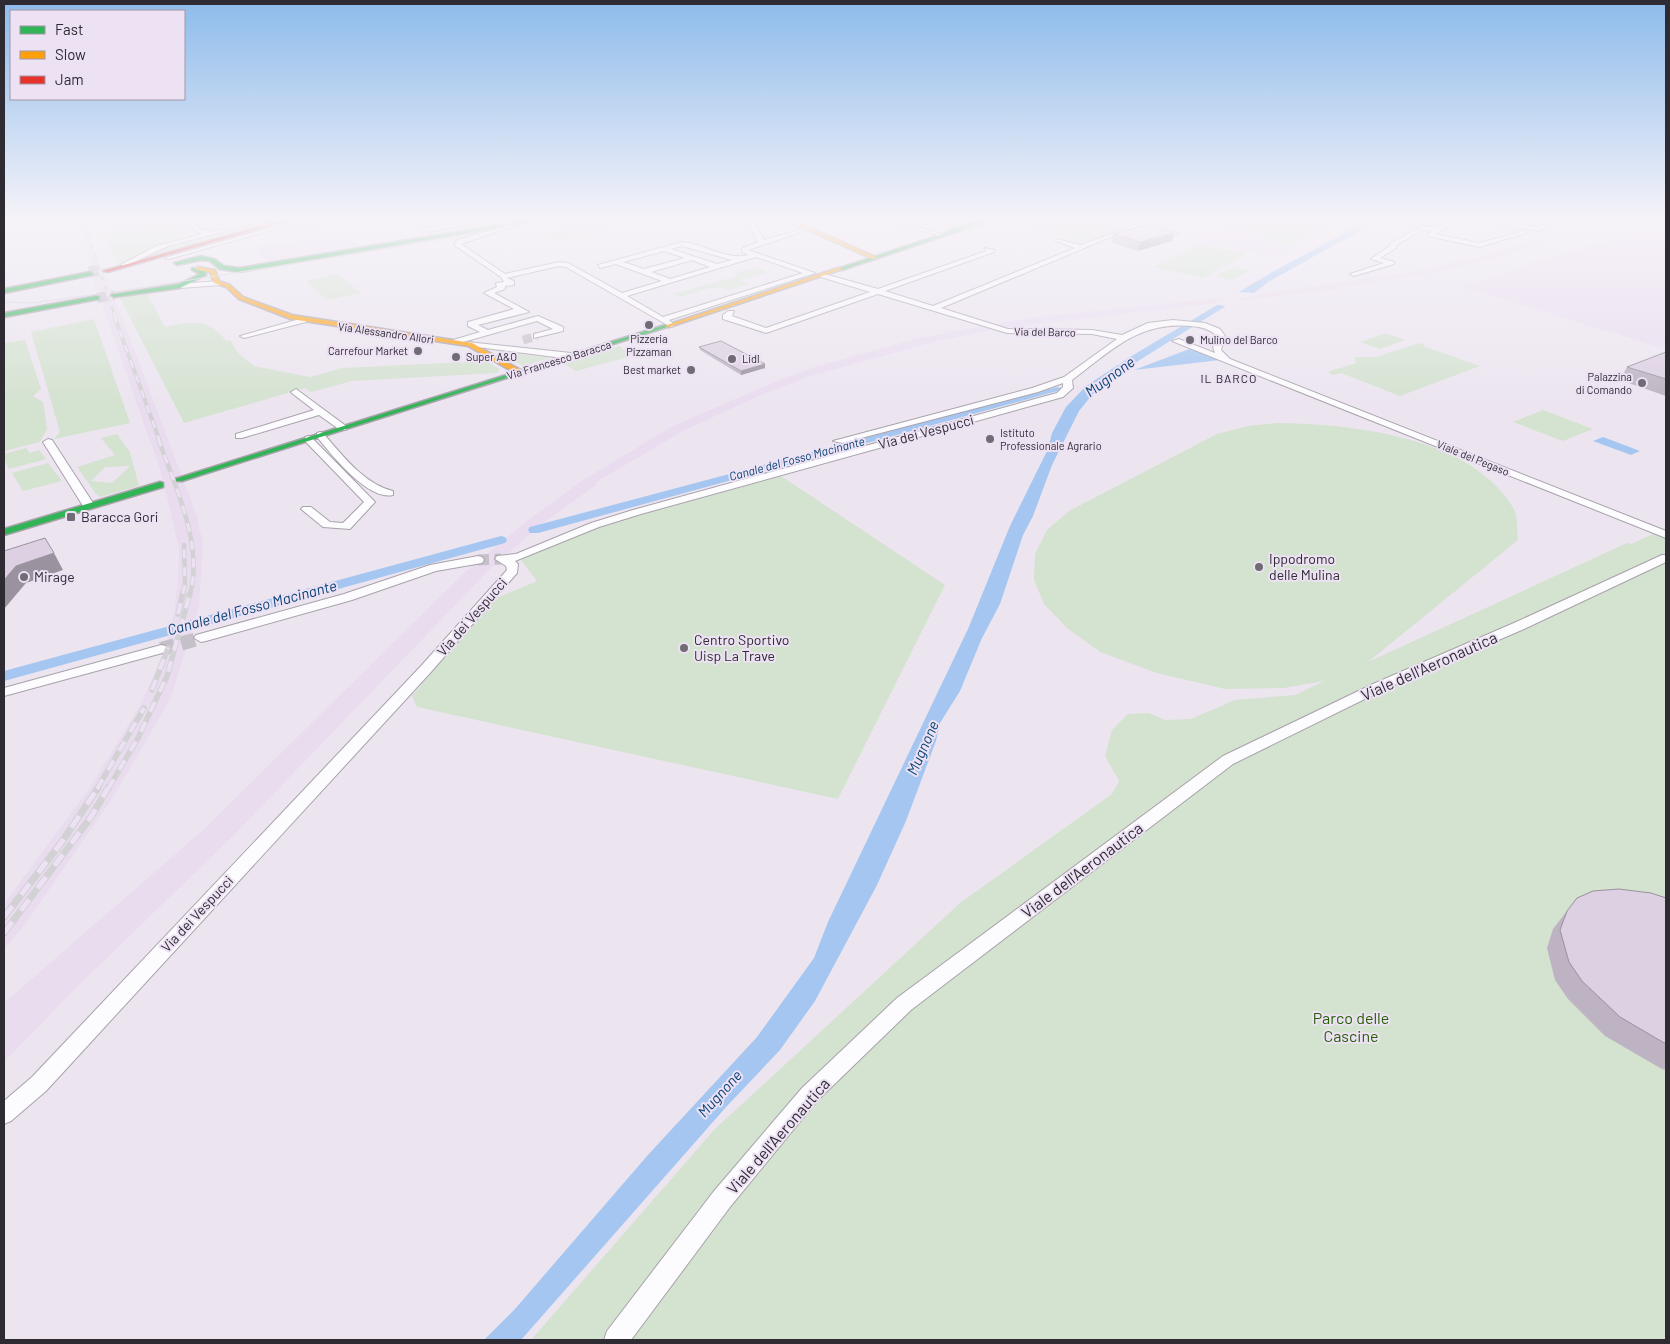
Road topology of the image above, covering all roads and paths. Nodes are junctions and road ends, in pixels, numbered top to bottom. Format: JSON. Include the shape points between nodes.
{"nodes":[{"id":1,"x":48,"y":281,"type":"edge"},
{"id":2,"x":53,"y":281,"type":"edge"},
{"id":3,"x":192,"y":281,"type":"edge"},
{"id":4,"x":216,"y":281,"type":"edge"},
{"id":5,"x":222,"y":281,"type":"edge"},
{"id":6,"x":507,"y":281,"type":"edge"},
{"id":7,"x":595,"y":281,"type":"edge"},
{"id":8,"x":669,"y":281,"type":"edge"},
{"id":9,"x":800,"y":281,"type":"edge"},
{"id":10,"x":838,"y":281,"type":"edge"},
{"id":11,"x":909,"y":281,"type":"edge"},
{"id":12,"x":1000,"y":281,"type":"edge"},
{"id":13,"x":223,"y":285,"type":"junction"},
{"id":14,"x":4,"y":286,"type":"edge"},
{"id":15,"x":180,"y":286,"type":"junction"},
{"id":16,"x":4,"y":291,"type":"edge"},
{"id":17,"x":878,"y":292,"type":"junction"},
{"id":18,"x":114,"y":295,"type":"tunnel mouth"},
{"id":19,"x":621,"y":296,"type":"junction"},
{"id":20,"x":98,"y":298,"type":"tunnel mouth"},
{"id":21,"x":933,"y":309,"type":"junction"},
{"id":22,"x":521,"y":310,"type":"junction"},
{"id":23,"x":731,"y":313,"type":"dead end"},
{"id":24,"x":4,"y":315,"type":"edge"},
{"id":25,"x":538,"y":318,"type":"junction"},
{"id":26,"x":304,"y":320,"type":"junction"},
{"id":27,"x":666,"y":322,"type":"junction"},
{"id":28,"x":488,"y":333,"type":"junction"},
{"id":29,"x":244,"y":336,"type":"dead end"},
{"id":30,"x":537,"y":336,"type":"tunnel mouth"},
{"id":31,"x":1124,"y":338,"type":"junction"},
{"id":32,"x":523,"y":340,"type":"tunnel mouth"},
{"id":33,"x":1176,"y":341,"type":"dead end"},
{"id":34,"x":456,"y":342,"type":"junction"},
{"id":35,"x":470,"y":344,"type":"junction"},
{"id":36,"x":500,"y":347,"type":"junction"},
{"id":37,"x":571,"y":356,"type":"junction"},
{"id":38,"x":1226,"y":359,"type":"junction"},
{"id":39,"x":520,"y":372,"type":"junction"},
{"id":40,"x":1068,"y":384,"type":"junction"},
{"id":41,"x":296,"y":392,"type":"dead end"},
{"id":42,"x":321,"y":411,"type":"junction"},
{"id":43,"x":343,"y":428,"type":"junction"},
{"id":44,"x":320,"y":435,"type":"junction"},
{"id":45,"x":239,"y":436,"type":"dead end"},
{"id":46,"x":308,"y":439,"type":"junction"},
{"id":47,"x":838,"y":441,"type":"dead end"},
{"id":48,"x":48,"y":442,"type":"dead end"},
{"id":49,"x":179,"y":479,"type":"dead end"},
{"id":50,"x":365,"y":481,"type":"junction"},
{"id":51,"x":352,"y":483,"type":"junction"},
{"id":52,"x":160,"y":485,"type":"dead end"},
{"id":53,"x":388,"y":493,"type":"dead end"},
{"id":54,"x":89,"y":506,"type":"junction"},
{"id":55,"x":307,"y":509,"type":"dead end"},
{"id":56,"x":4,"y":532,"type":"edge"},
{"id":57,"x":1666,"y":535,"type":"edge"},
{"id":58,"x":1666,"y":558,"type":"edge"},
{"id":59,"x":478,"y":560,"type":"tunnel mouth"},
{"id":60,"x":202,"y":638,"type":"tunnel mouth"},
{"id":61,"x":161,"y":649,"type":"tunnel mouth"},
{"id":62,"x":4,"y":692,"type":"edge"},
{"id":63,"x":4,"y":1114,"type":"edge"},
{"id":64,"x":616,"y":1340,"type":"edge"}],
"edges":[{"from":1,"to":14,"type":"main road"},
{"from":2,"to":16,"type":"main road"},
{"from":3,"to":15,"type":"main road"},
{"from":4,"to":13,"type":"main road","name":"Via Alessandro Allori"},
{"from":5,"to":13,"type":"street"},
{"from":6,"to":22,"type":"street","via":[[511,283],[499,285],[502,287],[488,293]]},
{"from":7,"to":19,"type":"street"},
{"from":8,"to":19,"type":"street"},
{"from":9,"to":27,"type":"main road","name":"Via Francesco Baracca"},
{"from":10,"to":17,"type":"street","name":"Via del Barco"},
{"from":11,"to":17,"type":"street"},
{"from":12,"to":21,"type":"street"},
{"from":13,"to":15,"type":"street"},
{"from":13,"to":26,"type":"main road","name":"Via Alessandro Allori","via":[[256,306]]},
{"from":15,"to":18,"type":"main road"},
{"from":17,"to":21,"type":"street","name":"Via del Barco"},
{"from":17,"to":23,"type":"street","via":[[766,331],[726,317]]},
{"from":19,"to":27,"type":"street"},
{"from":20,"to":24,"type":"main road"},
{"from":21,"to":31,"type":"street","name":"Via del Barco","via":[[1007,331],[1092,332]]},
{"from":22,"to":25,"type":"street"},
{"from":22,"to":28,"type":"street","via":[[471,324]]},
{"from":25,"to":28,"type":"street"},
{"from":25,"to":30,"type":"street","via":[[560,329]]},
{"from":26,"to":29,"type":"street","name":"Via Alessandro Allori"},
{"from":26,"to":34,"type":"main road","name":"Via Alessandro Allori"},
{"from":27,"to":37,"type":"main road","name":"Via Francesco Baracca"},
{"from":28,"to":34,"type":"street"},
{"from":31,"to":38,"type":"street","name":"Via dei Vespucci","via":[[1146,326],[1173,322],[1202,325],[1219,332],[1221,340],[1216,348]]},
{"from":31,"to":40,"type":"street","name":"Via dei Vespucci"},
{"from":32,"to":36,"type":"street"},
{"from":33,"to":38,"type":"street"},
{"from":34,"to":35,"type":"main road","name":"Via Alessandro Allori"},
{"from":35,"to":36,"type":"street","name":"Via Alessandro Allori"},
{"from":35,"to":39,"type":"main road","name":"Via Alessandro Allori"},
{"from":36,"to":37,"type":"street","name":"Via Alessandro Allori"},
{"from":37,"to":39,"type":"main road","name":"Via Francesco Baracca"},
{"from":38,"to":57,"type":"street","name":"Viale del Pegaso"},
{"from":39,"to":43,"type":"main road","name":"Via Francesco Baracca"},
{"from":40,"to":47,"type":"street","name":"Via dei Vespucci","via":[[976,404]]},
{"from":40,"to":63,"type":"street","name":"Via dei Vespucci","via":[[1060,396],[614,518],[518,557],[501,559],[512,564],[513,570],[426,669],[39,1084]]},
{"from":41,"to":42,"type":"street"},
{"from":42,"to":43,"type":"street"},
{"from":42,"to":45,"type":"street"},
{"from":43,"to":44,"type":"main road","name":"Via Francesco Baracca"},
{"from":44,"to":46,"type":"main road","name":"Via Francesco Baracca"},
{"from":44,"to":50,"type":"street"},
{"from":46,"to":49,"type":"main road","name":"Via Francesco Baracca"},
{"from":46,"to":51,"type":"street"},
{"from":48,"to":54,"type":"street"},
{"from":50,"to":51,"type":"street"},
{"from":50,"to":53,"type":"street","via":[[382,493]]},
{"from":51,"to":55,"type":"street","via":[[370,502],[346,527],[327,525]]},
{"from":52,"to":54,"type":"main road"},
{"from":54,"to":56,"type":"main road"},
{"from":58,"to":64,"type":"street","name":"Viale dell'Aeronautica","via":[[1378,687],[1228,760],[897,1010],[810,1096],[722,1199]]},
{"from":59,"to":60,"type":"street","via":[[434,568],[348,597]]},
{"from":61,"to":62,"type":"street"}]}
